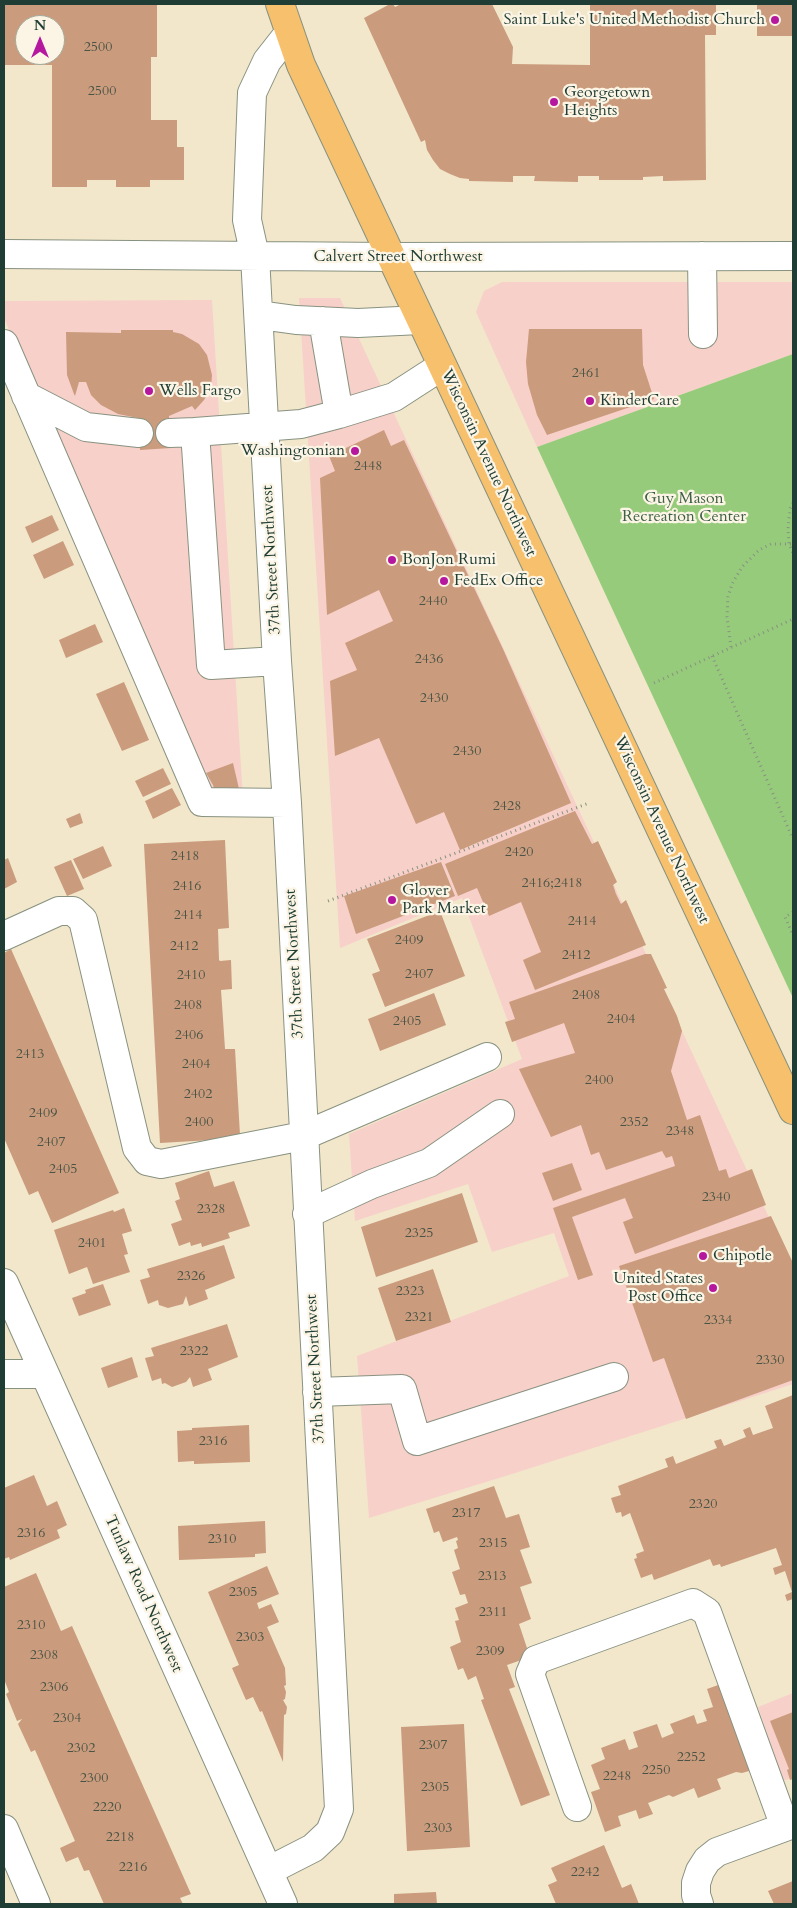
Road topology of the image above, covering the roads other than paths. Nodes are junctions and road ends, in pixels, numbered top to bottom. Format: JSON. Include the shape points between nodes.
{"nodes":[{"id":1,"x":280,"y":4,"type":"edge"},
{"id":2,"x":289,"y":33,"type":"junction"},
{"id":3,"x":4,"y":254,"type":"edge"},
{"id":4,"x":255,"y":256,"type":"junction"},
{"id":5,"x":702,"y":256,"type":"junction"},
{"id":6,"x":793,"y":256,"type":"edge"},
{"id":7,"x":391,"y":257,"type":"junction"},
{"id":8,"x":258,"y":315,"type":"junction"},
{"id":9,"x":420,"y":320,"type":"junction"},
{"id":10,"x":323,"y":321,"type":"junction"},
{"id":11,"x":703,"y":334,"type":"dead end"},
{"id":12,"x":4,"y":344,"type":"edge"},
{"id":13,"x":442,"y":366,"type":"junction"},
{"id":14,"x":26,"y":396,"type":"junction"},
{"id":15,"x":340,"y":414,"type":"junction"},
{"id":16,"x":265,"y":427,"type":"junction"},
{"id":17,"x":139,"y":433,"type":"dead end"},
{"id":18,"x":277,"y":661,"type":"junction"},
{"id":19,"x":287,"y":804,"type":"junction"},
{"id":20,"x":4,"y":936,"type":"edge"},
{"id":21,"x":487,"y":1057,"type":"dead end"},
{"id":22,"x":793,"y":1110,"type":"edge"},
{"id":23,"x":500,"y":1114,"type":"dead end"},
{"id":24,"x":303,"y":1136,"type":"junction"},
{"id":25,"x":308,"y":1214,"type":"junction"},
{"id":26,"x":4,"y":1283,"type":"edge"},
{"id":27,"x":4,"y":1374,"type":"edge"},
{"id":28,"x":44,"y":1374,"type":"junction"},
{"id":29,"x":614,"y":1377,"type":"dead end"},
{"id":30,"x":317,"y":1392,"type":"junction"},
{"id":31,"x":577,"y":1808,"type":"dead end"},
{"id":32,"x":789,"y":1826,"type":"edge"},
{"id":33,"x":4,"y":1829,"type":"edge"},
{"id":34,"x":268,"y":1871,"type":"junction"},
{"id":35,"x":36,"y":1904,"type":"edge"},
{"id":36,"x":284,"y":1904,"type":"edge"},
{"id":37,"x":699,"y":1904,"type":"edge"}],
"edges":[{"from":1,"to":2,"type":"main road","name":"Wisconsin Avenue Northwest"},
{"from":2,"to":4,"type":"street","name":"37th Street Northwest","via":[[267,61],[252,93],[247,220]]},
{"from":2,"to":7,"type":"main road","name":"Wisconsin Avenue Northwest"},
{"from":3,"to":4,"type":"street","name":"Calvert Street Northwest"},
{"from":4,"to":7,"type":"street","name":"Calvert Street Northwest"},
{"from":4,"to":8,"type":"street","name":"37th Street Northwest"},
{"from":5,"to":6,"type":"street","name":"Calvert Street Northwest"},
{"from":5,"to":7,"type":"street","name":"Calvert Street Northwest"},
{"from":5,"to":11,"type":"street"},
{"from":7,"to":9,"type":"main road","name":"Wisconsin Avenue Northwest"},
{"from":8,"to":10,"type":"street"},
{"from":8,"to":16,"type":"street","name":"37th Street Northwest"},
{"from":9,"to":10,"type":"street"},
{"from":9,"to":13,"type":"main road","name":"Wisconsin Avenue Northwest"},
{"from":10,"to":15,"type":"street"},
{"from":12,"to":14,"type":"street"},
{"from":13,"to":15,"type":"street","via":[[394,397]]},
{"from":13,"to":22,"type":"main road","name":"Wisconsin Avenue Northwest"},
{"from":14,"to":17,"type":"street","via":[[86,427]]},
{"from":14,"to":19,"type":"street","via":[[202,802]]},
{"from":15,"to":16,"type":"street","via":[[301,424]]},
{"from":16,"to":18,"type":"street","name":"37th Street Northwest"},
{"from":16,"to":18,"type":"street","via":[[182,432],[210,665]]},
{"from":18,"to":19,"type":"street","name":"37th Street Northwest"},
{"from":19,"to":24,"type":"street","name":"37th Street Northwest"},
{"from":20,"to":24,"type":"street","via":[[59,911],[73,911],[83,920],[137,1148],[147,1161],[161,1164]]},
{"from":21,"to":24,"type":"street"},
{"from":23,"to":25,"type":"street","via":[[429,1163],[372,1184]]},
{"from":24,"to":25,"type":"street","name":"37th Street Northwest"},
{"from":25,"to":30,"type":"street","name":"37th Street Northwest"},
{"from":26,"to":28,"type":"street","name":"Tunlaw Road Northwest"},
{"from":27,"to":28,"type":"street"},
{"from":28,"to":34,"type":"street","name":"Tunlaw Road Northwest"},
{"from":29,"to":30,"type":"street","via":[[417,1441],[402,1389]]},
{"from":30,"to":34,"type":"street","name":"37th Street Northwest","via":[[340,1809],[330,1832],[313,1848]]},
{"from":31,"to":32,"type":"street","via":[[530,1674],[536,1660],[693,1603],[707,1612]]},
{"from":32,"to":37,"type":"street","via":[[717,1852],[707,1860],[696,1883]]},
{"from":33,"to":35,"type":"street"},
{"from":34,"to":36,"type":"street","name":"Tunlaw Road Northwest"}]}
